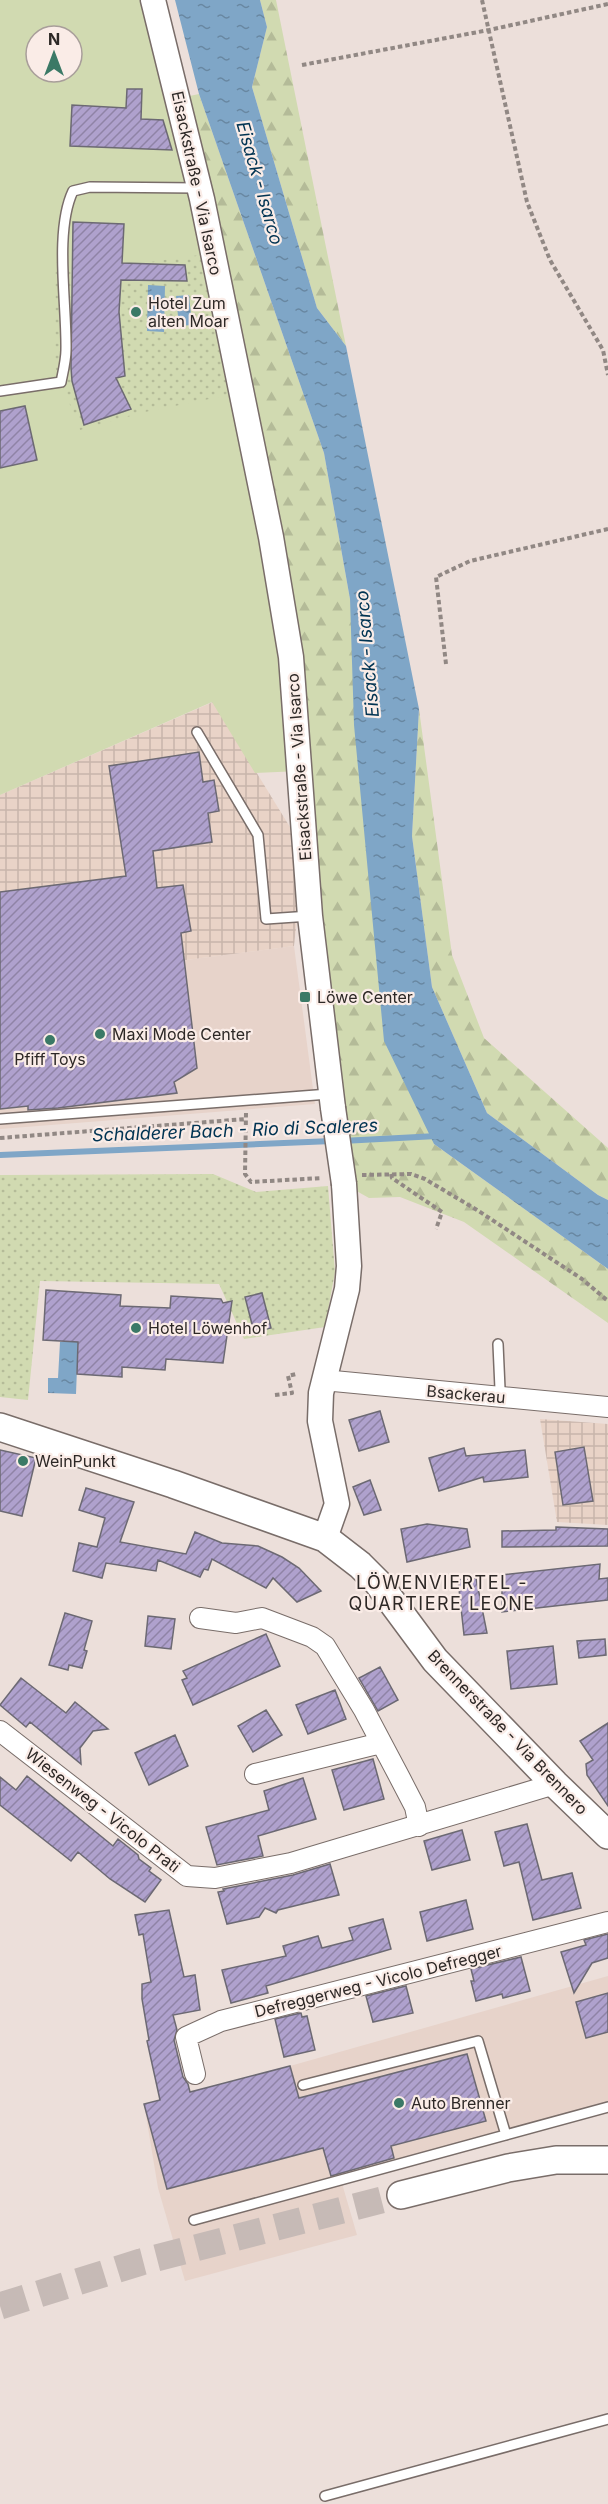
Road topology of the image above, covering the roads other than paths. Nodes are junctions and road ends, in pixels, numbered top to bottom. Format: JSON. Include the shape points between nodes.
{"nodes":[{"id":1,"x":153,"y":0,"type":"edge"},
{"id":2,"x":199,"y":188,"type":"junction"},
{"id":3,"x":0,"y":391,"type":"edge"},
{"id":4,"x":197,"y":732,"type":"dead end"},
{"id":5,"x":310,"y":916,"type":"junction"},
{"id":6,"x":332,"y":1101,"type":"junction"},
{"id":7,"x":0,"y":1119,"type":"edge"},
{"id":8,"x":498,"y":1344,"type":"dead end"},
{"id":9,"x":323,"y":1380,"type":"junction"},
{"id":10,"x":494,"y":1397,"type":"junction"},
{"id":11,"x":608,"y":1407,"type":"edge"},
{"id":12,"x":0,"y":1427,"type":"edge"},
{"id":13,"x":325,"y":1538,"type":"junction"},
{"id":14,"x":200,"y":1618,"type":"dead end"},
{"id":15,"x":0,"y":1731,"type":"edge"},
{"id":16,"x":381,"y":1743,"type":"junction"},
{"id":17,"x":255,"y":1774,"type":"dead end"},
{"id":18,"x":555,"y":1784,"type":"junction"},
{"id":19,"x":419,"y":1826,"type":"junction"},
{"id":20,"x":607,"y":1833,"type":"edge"},
{"id":21,"x":608,"y":1922,"type":"edge"},
{"id":22,"x":195,"y":2074,"type":"dead end"},
{"id":23,"x":303,"y":2085,"type":"dead end"},
{"id":24,"x":608,"y":2106,"type":"edge"},
{"id":25,"x":506,"y":2135,"type":"junction"},
{"id":26,"x":608,"y":2160,"type":"edge"},
{"id":27,"x":401,"y":2195,"type":"tunnel mouth"},
{"id":28,"x":194,"y":2220,"type":"dead end"},
{"id":29,"x":608,"y":2420,"type":"edge"},
{"id":30,"x":325,"y":2496,"type":"dead end"}],
"edges":[{"from":1,"to":2,"type":"street","name":"Eisackstraße - Via Isarco"},
{"from":2,"to":3,"type":"lane","via":[[90,187],[73,191],[64,241],[66,352],[61,382]]},
{"from":2,"to":5,"type":"street","name":"Eisackstraße - Via Isarco","via":[[271,537],[291,657]]},
{"from":4,"to":5,"type":"lane","via":[[258,835],[266,919]]},
{"from":5,"to":6,"type":"street","name":"Eisackstraße - Via Isarco"},
{"from":6,"to":7,"type":"lane"},
{"from":6,"to":9,"type":"street","name":"Eisackstraße - Via Isarco","bridge":true,"via":[[344,1179],[349,1266],[347,1289]]},
{"from":8,"to":10,"type":"lane","via":[[500,1389]]},
{"from":9,"to":10,"type":"street","name":"Bsackerau"},
{"from":9,"to":13,"type":"street","name":"Eisackstraße - Via Isarco","via":[[320,1421],[337,1504]]},
{"from":10,"to":11,"type":"street","name":"Bsackerau"},
{"from":12,"to":13,"type":"main road","name":"Brennerstraße - Via Brennero"},
{"from":13,"to":18,"type":"main road","name":"Brennerstraße - Via Brennero","via":[[378,1583],[435,1660]]},
{"from":14,"to":16,"type":"street","via":[[236,1623],[262,1618],[312,1637],[334,1657]]},
{"from":15,"to":19,"type":"street","name":"Wiesenweg - Vicolo Prati","via":[[187,1876],[215,1878],[291,1863]]},
{"from":16,"to":17,"type":"street"},
{"from":16,"to":19,"type":"street","via":[[415,1807]]},
{"from":18,"to":19,"type":"street","name":"Wiesenweg - Vicolo Prati"},
{"from":18,"to":20,"type":"main road","name":"Brennerstraße - Via Brennero"},
{"from":21,"to":22,"type":"street","name":"Defreggerweg - Vicolo Defregger","via":[[221,2022],[186,2037]]},
{"from":23,"to":25,"type":"lane","via":[[478,2041]]},
{"from":24,"to":25,"type":"lane"},
{"from":25,"to":28,"type":"lane"},
{"from":26,"to":27,"type":"main road","via":[[556,2160],[508,2168]]},
{"from":29,"to":30,"type":"lane"}]}
